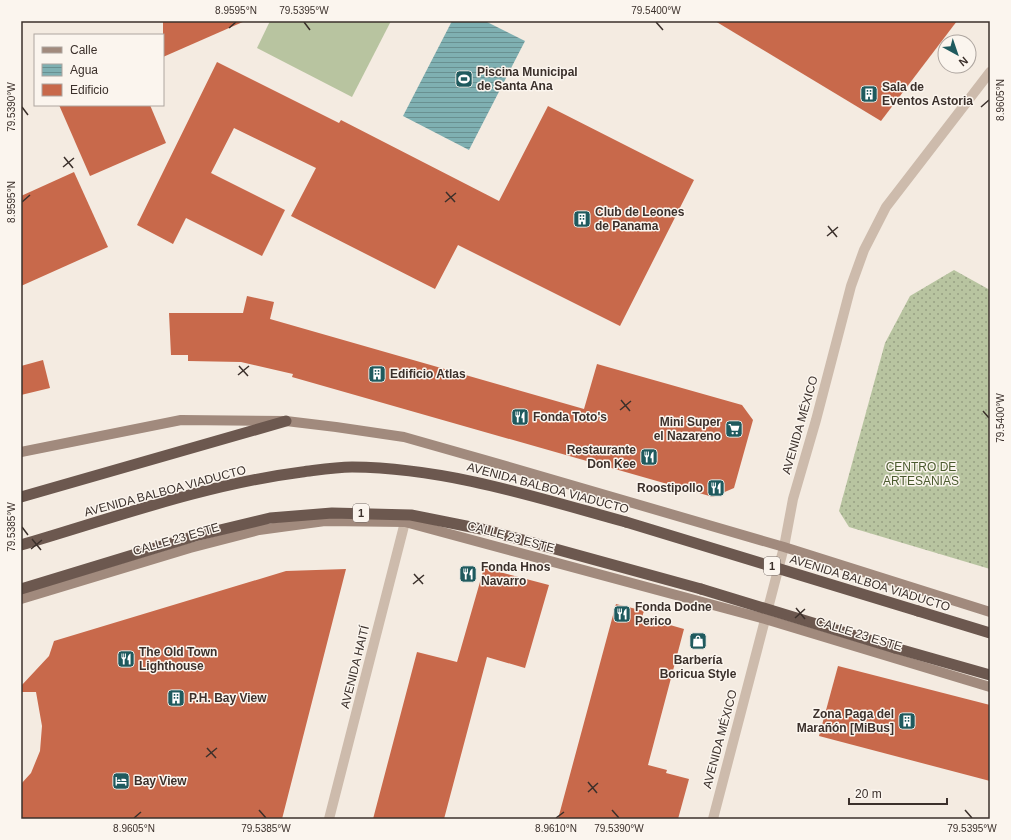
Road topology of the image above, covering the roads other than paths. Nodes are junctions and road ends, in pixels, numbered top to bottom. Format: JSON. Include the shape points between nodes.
{"nodes":[{"id":1,"x":990,"y":72,"type":"edge"},
{"id":2,"x":286,"y":421,"type":"junction"},
{"id":3,"x":21,"y":452,"type":"edge"},
{"id":4,"x":21,"y":497,"type":"edge"},
{"id":5,"x":405,"y":522,"type":"junction"},
{"id":6,"x":21,"y":545,"type":"edge"},
{"id":7,"x":784,"y":547,"type":"junction"},
{"id":8,"x":21,"y":589,"type":"edge"},
{"id":9,"x":21,"y":599,"type":"edge"},
{"id":10,"x":990,"y":612,"type":"edge"},
{"id":11,"x":765,"y":619,"type":"junction"},
{"id":12,"x":990,"y":633,"type":"edge"},
{"id":13,"x":990,"y":675,"type":"edge"},
{"id":14,"x":990,"y":687,"type":"edge"},
{"id":15,"x":330,"y":819,"type":"edge"},
{"id":16,"x":712,"y":819,"type":"edge"}],
"edges":[{"from":1,"to":7,"type":"street","name":"AVENIDA MÉXICO","via":[[886,207],[864,250],[851,286],[793,499]]},
{"from":2,"to":3,"type":"main road","via":[[181,420]]},
{"from":2,"to":4,"type":"highway"},
{"from":2,"to":7,"type":"main road","number":"1","via":[[404,437]]},
{"from":5,"to":9,"type":"main road","name":"CALLE 23 ESTE","number":"1","via":[[325,521],[259,530]]},
{"from":5,"to":11,"type":"main road","name":"CALLE 23 ESTE","number":"1"},
{"from":5,"to":15,"type":"street","name":"AVENIDA HAITÍ"},
{"from":6,"to":12,"type":"highway","name":"AVENIDA BALBOA VIADUCTO","number":"1","bridge":true,"via":[[186,496],[270,476],[350,467],[412,470],[484,483],[619,520]]},
{"from":7,"to":10,"type":"main road","number":"1"},
{"from":7,"to":11,"type":"street","name":"AVENIDA MÉXICO"},
{"from":8,"to":13,"type":"highway","number":"1","bridge":true,"via":[[195,536],[270,518],[332,513],[411,514],[486,530],[701,589]]},
{"from":11,"to":14,"type":"main road","name":"CALLE 23 ESTE","number":"1"},
{"from":11,"to":16,"type":"street","name":"AVENIDA MÉXICO"}]}
